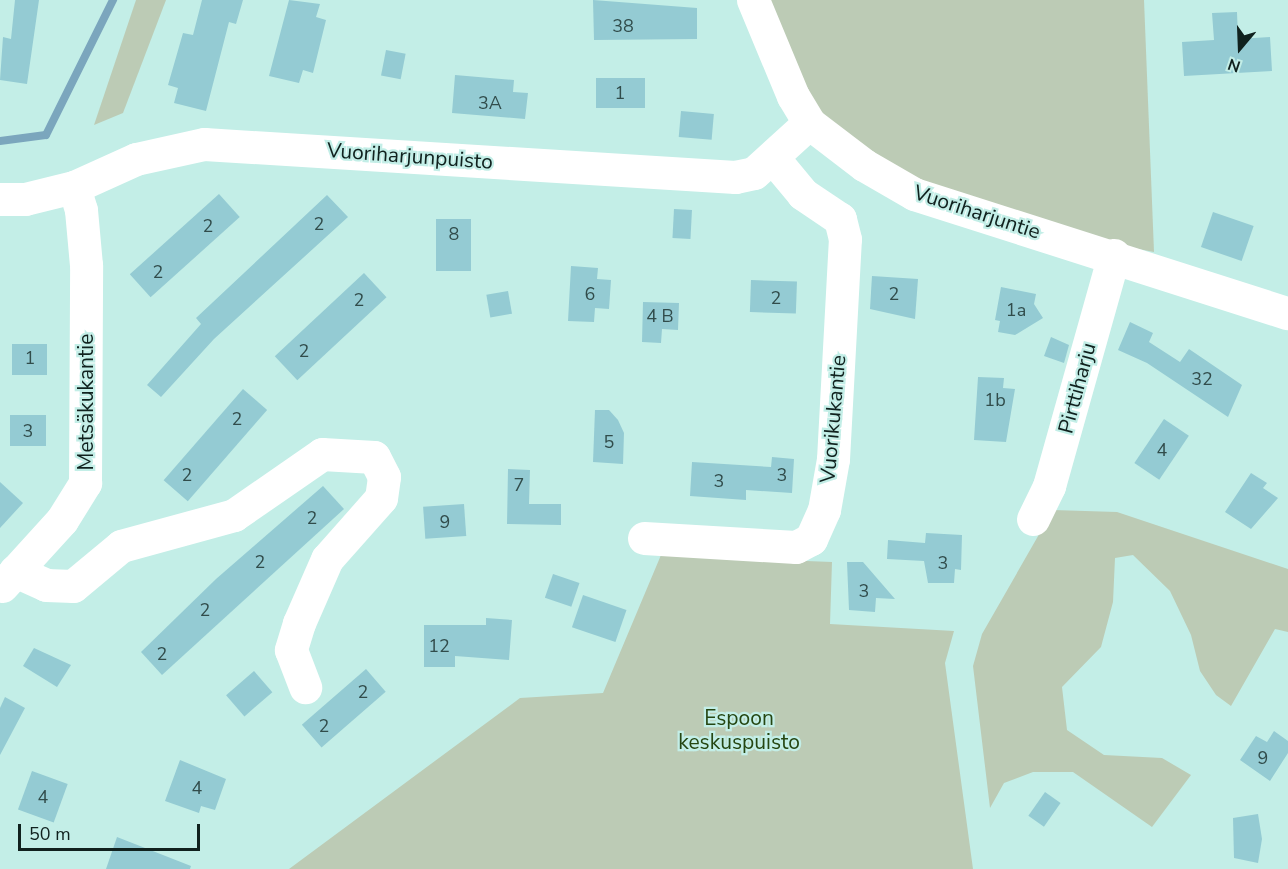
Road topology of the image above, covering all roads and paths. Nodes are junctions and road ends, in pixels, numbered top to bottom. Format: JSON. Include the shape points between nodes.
{"nodes":[{"id":1,"x":753,"y":0,"type":"edge"},
{"id":2,"x":810,"y":123,"type":"junction"},
{"id":3,"x":772,"y":158,"type":"junction"},
{"id":4,"x":74,"y":187,"type":"junction"},
{"id":5,"x":0,"y":199,"type":"edge"},
{"id":6,"x":1114,"y":255,"type":"junction"},
{"id":7,"x":1288,"y":313,"type":"edge"},
{"id":8,"x":1033,"y":519,"type":"dead end"},
{"id":9,"x":644,"y":538,"type":"dead end"},
{"id":10,"x":8,"y":579,"type":"edge"},
{"id":11,"x":305,"y":687,"type":"dead end"}],
"edges":[{"from":1,"to":2,"type":"street","name":"Vuoriharjuntie","via":[[793,96]]},
{"from":2,"to":3,"type":"street","name":"Vuoriharjunpuisto"},
{"from":2,"to":6,"type":"street","name":"Vuoriharjuntie","via":[[864,165],[914,194]]},
{"from":3,"to":4,"type":"street","name":"Vuoriharjunpuisto","via":[[754,173],[735,177],[204,144],[136,159]]},
{"from":3,"to":9,"type":"street","name":"Vuorikukantie","via":[[803,194],[840,219],[846,239],[833,459],[824,510],[811,539],[796,547]]},
{"from":4,"to":5,"type":"street","name":"Vuoriharjunpuisto","via":[[25,199]]},
{"from":4,"to":10,"type":"street","name":"Metsäkukantie","via":[[86,265],[86,483],[62,520]]},
{"from":6,"to":7,"type":"street","name":"Vuoriharjuntie"},
{"from":6,"to":8,"type":"street","name":"Pirttiharju","via":[[1049,486]]},
{"from":10,"to":11,"type":"street","via":[[74,586],[121,546],[234,515],[322,454],[374,457],[384,477],[381,498],[327,559],[299,623],[291,650]]}]}
